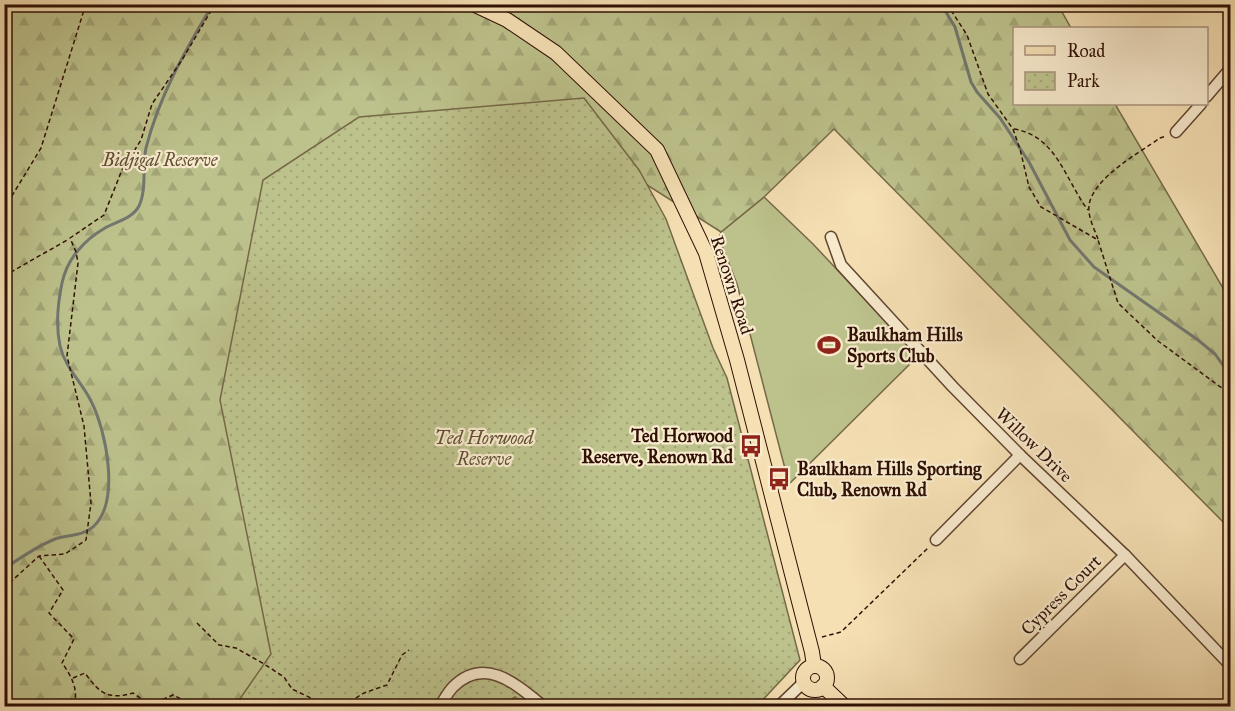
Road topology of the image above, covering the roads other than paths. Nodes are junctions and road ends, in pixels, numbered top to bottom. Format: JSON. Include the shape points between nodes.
{"nodes":[{"id":1,"x":473,"y":4,"type":"edge"},
{"id":2,"x":1230,"y":69,"type":"edge"},
{"id":3,"x":1208,"y":95,"type":"edge"},
{"id":4,"x":1200,"y":105,"type":"edge"},
{"id":5,"x":1176,"y":132,"type":"dead end"},
{"id":6,"x":831,"y":237,"type":"dead end"},
{"id":7,"x":1020,"y":455,"type":"junction"},
{"id":8,"x":936,"y":540,"type":"road end"},
{"id":9,"x":1125,"y":555,"type":"junction"},
{"id":10,"x":1020,"y":659,"type":"dead end"},
{"id":11,"x":1230,"y":665,"type":"edge"},
{"id":12,"x":814,"y":666,"type":"junction"},
{"id":13,"x":804,"y":682,"type":"junction"},
{"id":14,"x":823,"y":686,"type":"junction"},
{"id":15,"x":441,"y":706,"type":"edge"},
{"id":16,"x":543,"y":706,"type":"edge"},
{"id":17,"x":779,"y":706,"type":"edge"},
{"id":18,"x":844,"y":706,"type":"edge"}],
"edges":[{"from":1,"to":12,"type":"main road","name":"Renown Road","via":[[507,20],[556,53],[657,150],[706,253],[740,371]]},
{"from":2,"to":3,"type":"street"},
{"from":4,"to":5,"type":"street"},
{"from":6,"to":7,"type":"street","name":"Willow Drive","via":[[841,265]]},
{"from":7,"to":8,"type":"street"},
{"from":7,"to":9,"type":"street","name":"Willow Drive"},
{"from":9,"to":10,"type":"street","name":"Cypress Court"},
{"from":9,"to":11,"type":"street","name":"Willow Drive"},
{"from":12,"to":13,"type":"main road","via":[[805,671]]},
{"from":12,"to":14,"type":"main road","via":[[826,675]]},
{"from":13,"to":14,"type":"main road","via":[[812,689]]},
{"from":13,"to":17,"type":"street"},
{"from":14,"to":18,"type":"main road"},
{"from":15,"to":16,"type":"street","via":[[453,687],[468,677],[490,673],[512,681]]}]}
